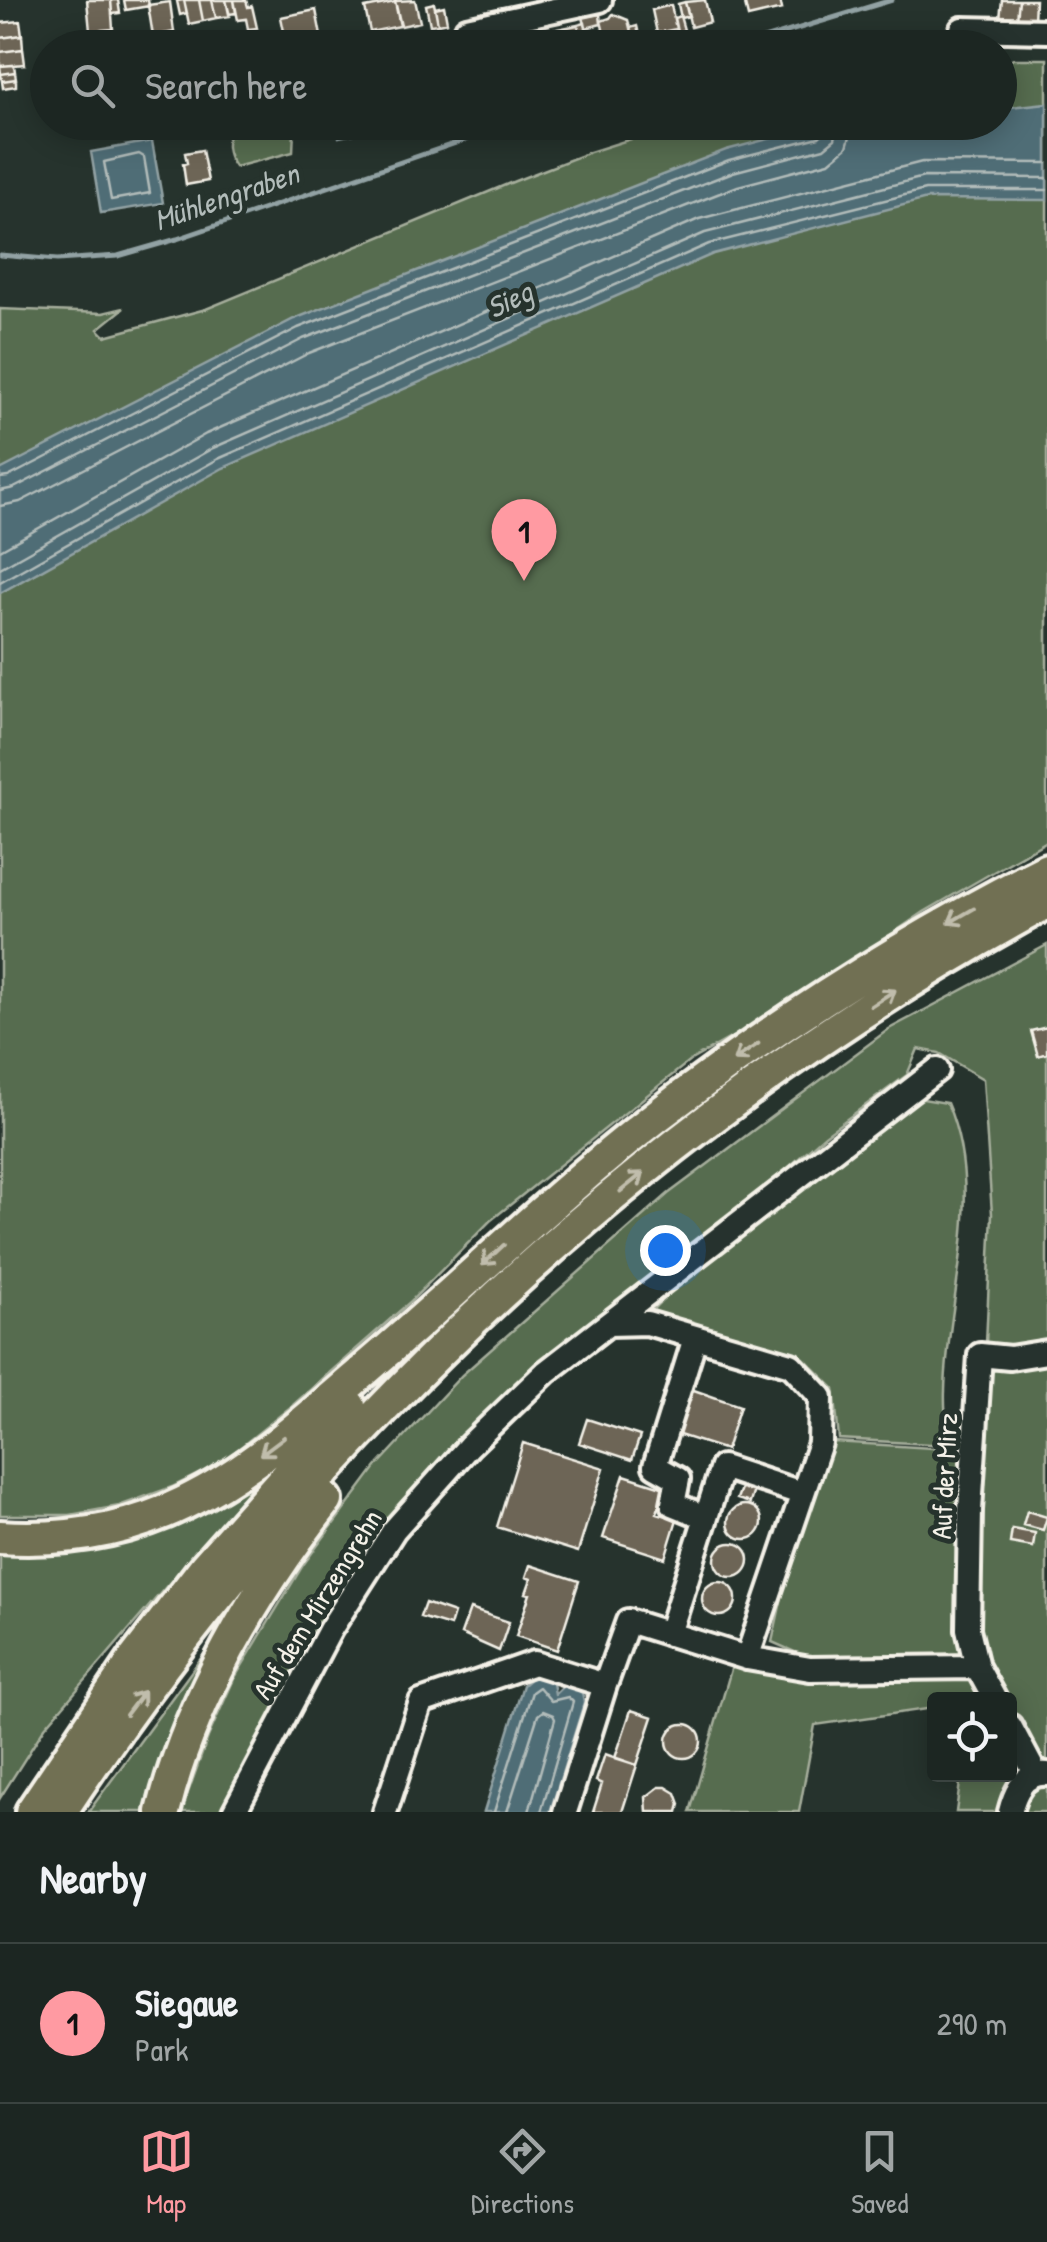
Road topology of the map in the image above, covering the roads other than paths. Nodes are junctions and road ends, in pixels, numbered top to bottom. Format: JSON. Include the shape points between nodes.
{"nodes":[{"id":1,"x":600,"y":0,"type":"edge"},
{"id":2,"x":503,"y":21,"type":"junction"},
{"id":3,"x":962,"y":29,"type":"dead end"},
{"id":4,"x":466,"y":30,"type":"edge"},
{"id":5,"x":498,"y":30,"type":"edge"},
{"id":6,"x":1047,"y":30,"type":"edge"},
{"id":7,"x":1047,"y":870,"type":"edge"},
{"id":8,"x":1047,"y":902,"type":"edge"},
{"id":9,"x":937,"y":1070,"type":"dead end"},
{"id":10,"x":556,"y":1244,"type":"junction"},
{"id":11,"x":428,"y":1316,"type":"junction"},
{"id":12,"x":608,"y":1324,"type":"junction"},
{"id":13,"x":695,"y":1338,"type":"junction"},
{"id":14,"x":1047,"y":1352,"type":"edge"},
{"id":15,"x":801,"y":1493,"type":"junction"},
{"id":16,"x":705,"y":1517,"type":"junction"},
{"id":17,"x":0,"y":1536,"type":"edge"},
{"id":18,"x":669,"y":1634,"type":"junction"},
{"id":19,"x":747,"y":1658,"type":"junction"},
{"id":20,"x":977,"y":1667,"type":"junction"},
{"id":21,"x":606,"y":1685,"type":"junction"},
{"id":22,"x":991,"y":1692,"type":"edge"},
{"id":23,"x":1017,"y":1737,"type":"edge"},
{"id":24,"x":1041,"y":1774,"type":"edge"},
{"id":25,"x":32,"y":1812,"type":"edge"},
{"id":26,"x":60,"y":1812,"type":"edge"},
{"id":27,"x":163,"y":1812,"type":"edge"},
{"id":28,"x":234,"y":1812,"type":"edge"},
{"id":29,"x":385,"y":1812,"type":"edge"},
{"id":30,"x":566,"y":1812,"type":"edge"},
{"id":31,"x":1010,"y":1812,"type":"edge"}],
"edges":[{"from":1,"to":2,"type":"street"},
{"from":2,"to":4,"type":"street"},
{"from":2,"to":5,"type":"street"},
{"from":3,"to":6,"type":"street"},
{"from":7,"to":11,"type":"highway","one_way":true,"via":[[914,943],[742,1054],[646,1125]]},
{"from":10,"to":8,"type":"highway","one_way":true,"via":[[678,1144],[830,1034]]},
{"from":9,"to":12,"type":"street","name":"Auf dem Mirzengrehn"},
{"from":26,"to":10,"type":"highway","one_way":true,"via":[[206,1609],[315,1480],[432,1358]]},
{"from":10,"to":27,"type":"highway","via":[[299,1534],[246,1616],[195,1719]]},
{"from":11,"to":17,"type":"highway","one_way":true,"via":[[272,1447],[184,1503],[110,1530]]},
{"from":11,"to":25,"type":"highway","via":[[205,1568]]},
{"from":12,"to":13,"type":"street","via":[[647,1324]]},
{"from":12,"to":28,"type":"street","name":"Auf dem Mirzengrehn","via":[[546,1372],[394,1530],[330,1630]]},
{"from":13,"to":15,"type":"street","via":[[791,1365],[820,1397],[820,1444]]},
{"from":13,"to":16,"type":"street","via":[[655,1466],[678,1479],[674,1504]]},
{"from":14,"to":20,"type":"street","name":"Auf der Mirz","via":[[980,1356],[968,1629]]},
{"from":15,"to":16,"type":"street","via":[[722,1467]]},
{"from":15,"to":19,"type":"street"},
{"from":16,"to":18,"type":"street"},
{"from":18,"to":19,"type":"street"},
{"from":18,"to":21,"type":"street","via":[[628,1621]]},
{"from":19,"to":20,"type":"street","via":[[810,1669]]},
{"from":20,"to":22,"type":"street","name":"Auf der Mirz"},
{"from":21,"to":29,"type":"street","via":[[534,1663],[422,1702]]},
{"from":21,"to":30,"type":"street"},
{"from":23,"to":24,"type":"street"},
{"from":24,"to":31,"type":"street","via":[[1016,1792]]}]}
